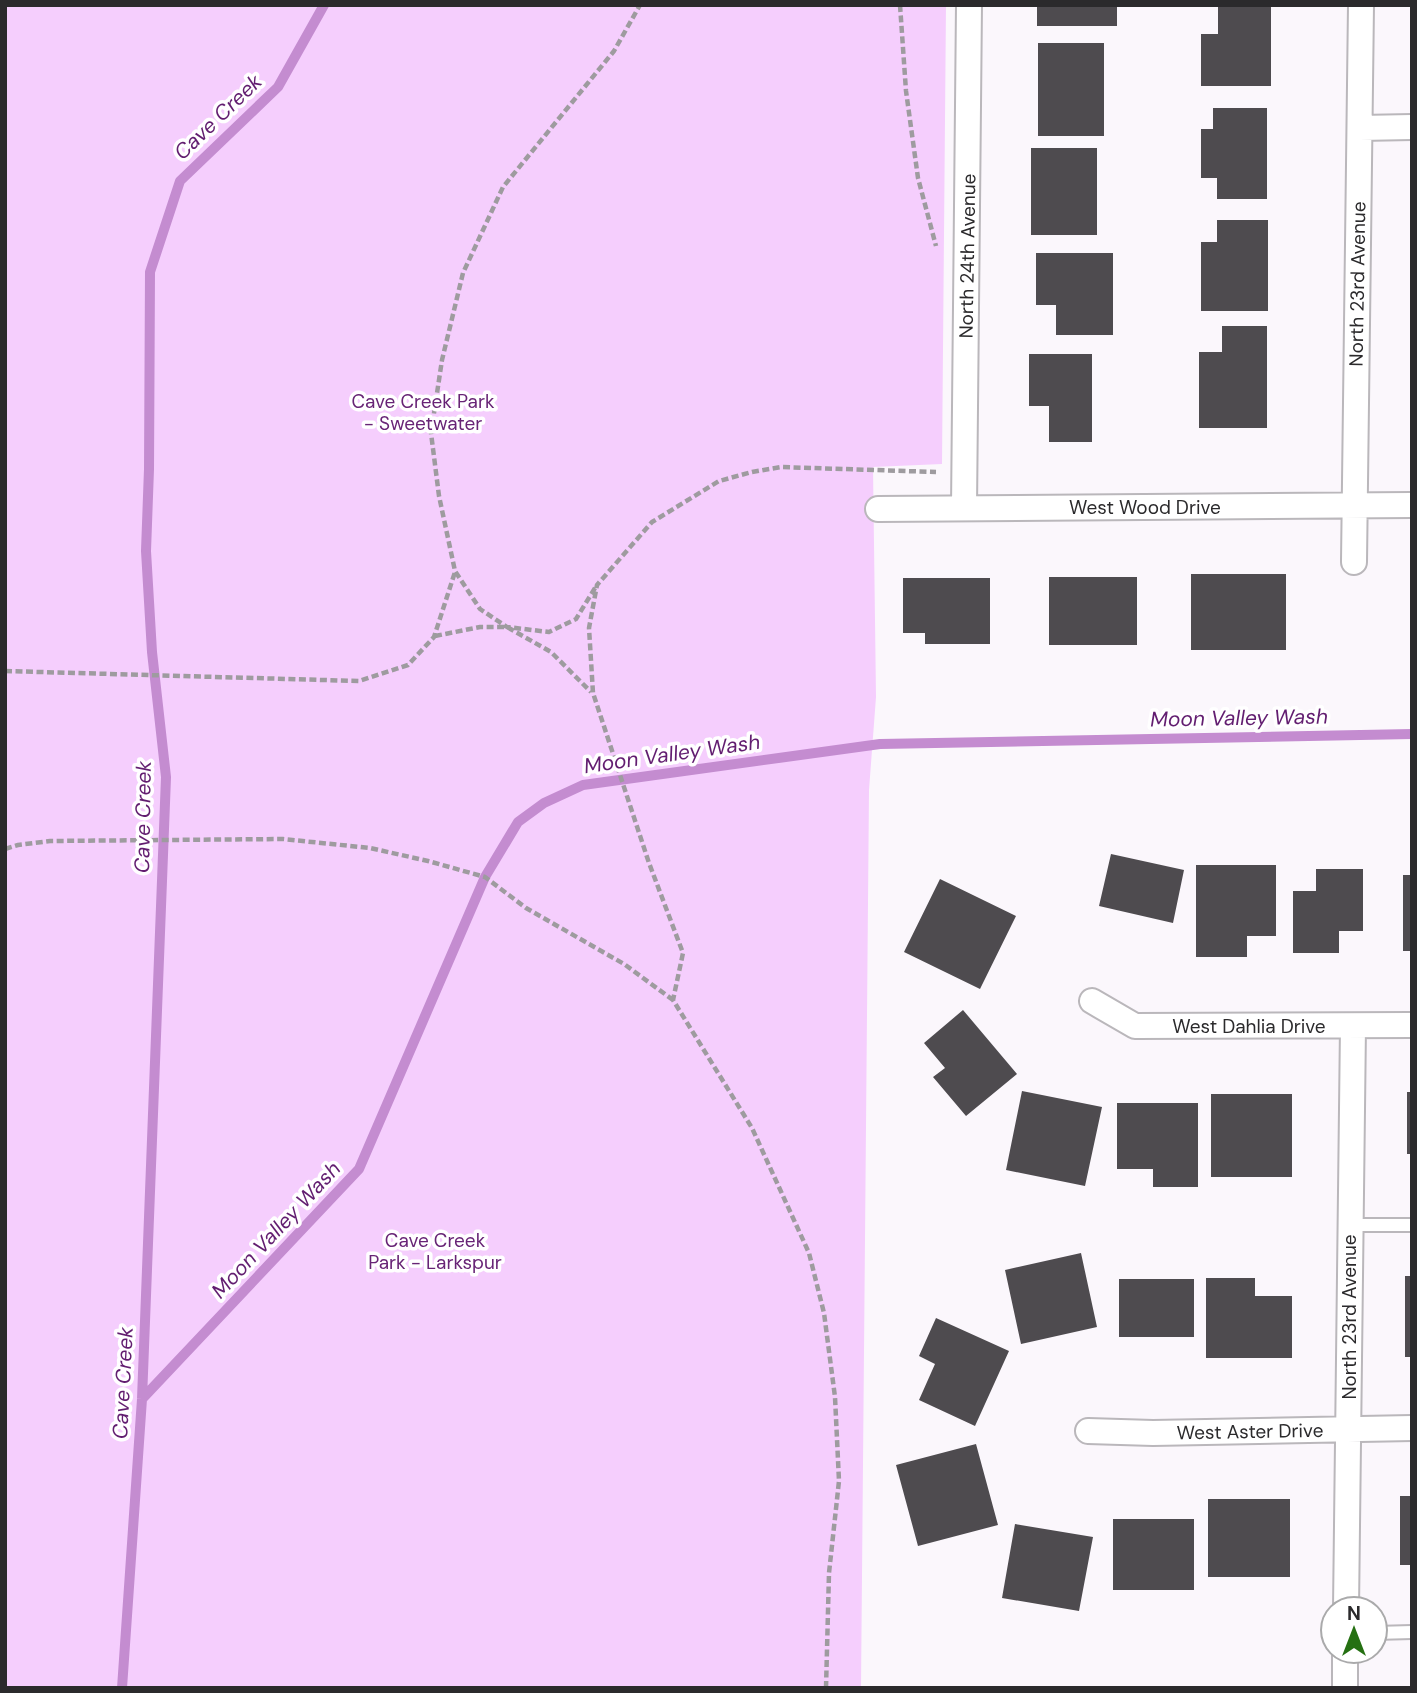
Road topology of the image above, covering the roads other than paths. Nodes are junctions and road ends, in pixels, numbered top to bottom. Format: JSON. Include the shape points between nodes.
{"nodes":[{"id":1,"x":969,"y":5,"type":"edge"},
{"id":2,"x":1362,"y":5,"type":"edge"},
{"id":3,"x":1412,"y":127,"type":"edge"},
{"id":4,"x":1360,"y":128,"type":"junction"},
{"id":5,"x":1412,"y":505,"type":"edge"},
{"id":6,"x":1354,"y":506,"type":"junction"},
{"id":7,"x":964,"y":508,"type":"junction"},
{"id":8,"x":878,"y":509,"type":"dead end"},
{"id":9,"x":1354,"y":562,"type":"dead end"},
{"id":10,"x":1092,"y":1001,"type":"dead end"},
{"id":11,"x":1412,"y":1025,"type":"edge"},
{"id":12,"x":1353,"y":1026,"type":"junction"},
{"id":13,"x":1412,"y":1224,"type":"edge"},
{"id":14,"x":1350,"y":1225,"type":"junction"},
{"id":15,"x":1412,"y":1428,"type":"edge"},
{"id":16,"x":1348,"y":1429,"type":"junction"},
{"id":17,"x":1088,"y":1431,"type":"dead end"},
{"id":18,"x":1346,"y":1595,"type":"edge"},
{"id":19,"x":1412,"y":1632,"type":"edge"},
{"id":20,"x":1389,"y":1633,"type":"edge"},
{"id":21,"x":1345,"y":1665,"type":"edge"},
{"id":22,"x":1345,"y":1688,"type":"edge"}],
"edges":[{"from":1,"to":7,"type":"street","name":"North 24th Avenue"},
{"from":2,"to":4,"type":"street","name":"North 23rd Avenue"},
{"from":3,"to":4,"type":"street"},
{"from":4,"to":6,"type":"street","name":"North 23rd Avenue"},
{"from":5,"to":6,"type":"street","name":"West Wood Drive"},
{"from":6,"to":7,"type":"street","name":"West Wood Drive"},
{"from":6,"to":9,"type":"street","name":"North 23rd Avenue"},
{"from":7,"to":8,"type":"street","name":"West Wood Drive"},
{"from":10,"to":12,"type":"street","name":"West Dahlia Drive","via":[[1135,1026]]},
{"from":11,"to":12,"type":"street","name":"West Dahlia Drive"},
{"from":12,"to":14,"type":"street","name":"North 23rd Avenue"},
{"from":13,"to":14,"type":"lane"},
{"from":14,"to":16,"type":"street","name":"North 23rd Avenue"},
{"from":15,"to":16,"type":"street","name":"West Aster Drive"},
{"from":16,"to":17,"type":"street","name":"West Aster Drive"},
{"from":16,"to":18,"type":"street","name":"North 23rd Avenue"},
{"from":19,"to":20,"type":"lane"},
{"from":21,"to":22,"type":"street"}]}
